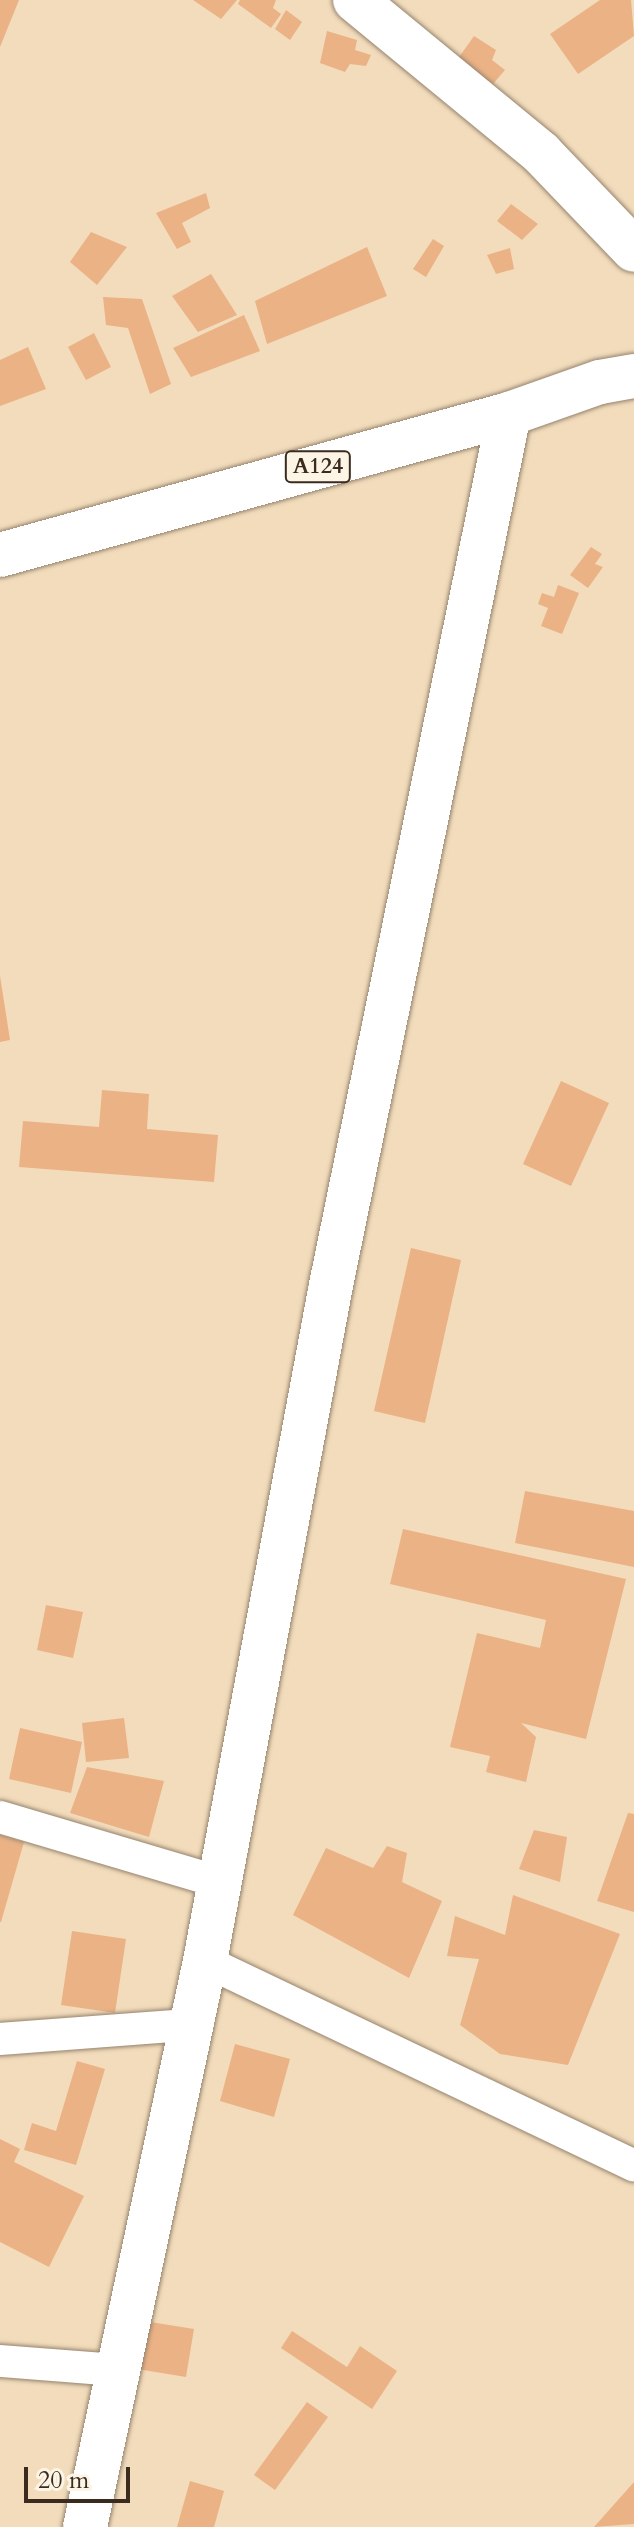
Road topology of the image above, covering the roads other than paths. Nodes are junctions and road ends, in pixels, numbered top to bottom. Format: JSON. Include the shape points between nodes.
{"nodes":[{"id":1,"x":355,"y":0,"type":"edge"},
{"id":2,"x":634,"y":250,"type":"edge"},
{"id":3,"x":634,"y":376,"type":"edge"},
{"id":4,"x":509,"y":414,"type":"junction"},
{"id":5,"x":0,"y":555,"type":"edge"},
{"id":6,"x":0,"y":1817,"type":"edge"},
{"id":7,"x":220,"y":1882,"type":"junction"},
{"id":8,"x":205,"y":1961,"type":"junction"},
{"id":9,"x":188,"y":2025,"type":"junction"},
{"id":10,"x":0,"y":2039,"type":"edge"},
{"id":11,"x":634,"y":2166,"type":"edge"},
{"id":12,"x":0,"y":2361,"type":"edge"},
{"id":13,"x":117,"y":2370,"type":"junction"},
{"id":14,"x":85,"y":2527,"type":"edge"}],
"edges":[{"from":1,"to":2,"type":"main road","via":[[541,153]]},
{"from":3,"to":4,"type":"main road","number":"A124","via":[[600,382]]},
{"from":4,"to":5,"type":"main road","number":"A124"},
{"from":4,"to":7,"type":"main road","via":[[331,1285]]},
{"from":6,"to":7,"type":"street"},
{"from":7,"to":8,"type":"main road"},
{"from":8,"to":9,"type":"main road"},
{"from":8,"to":11,"type":"street"},
{"from":9,"to":10,"type":"street"},
{"from":9,"to":13,"type":"main road"},
{"from":12,"to":13,"type":"street"},
{"from":13,"to":14,"type":"main road"}]}
